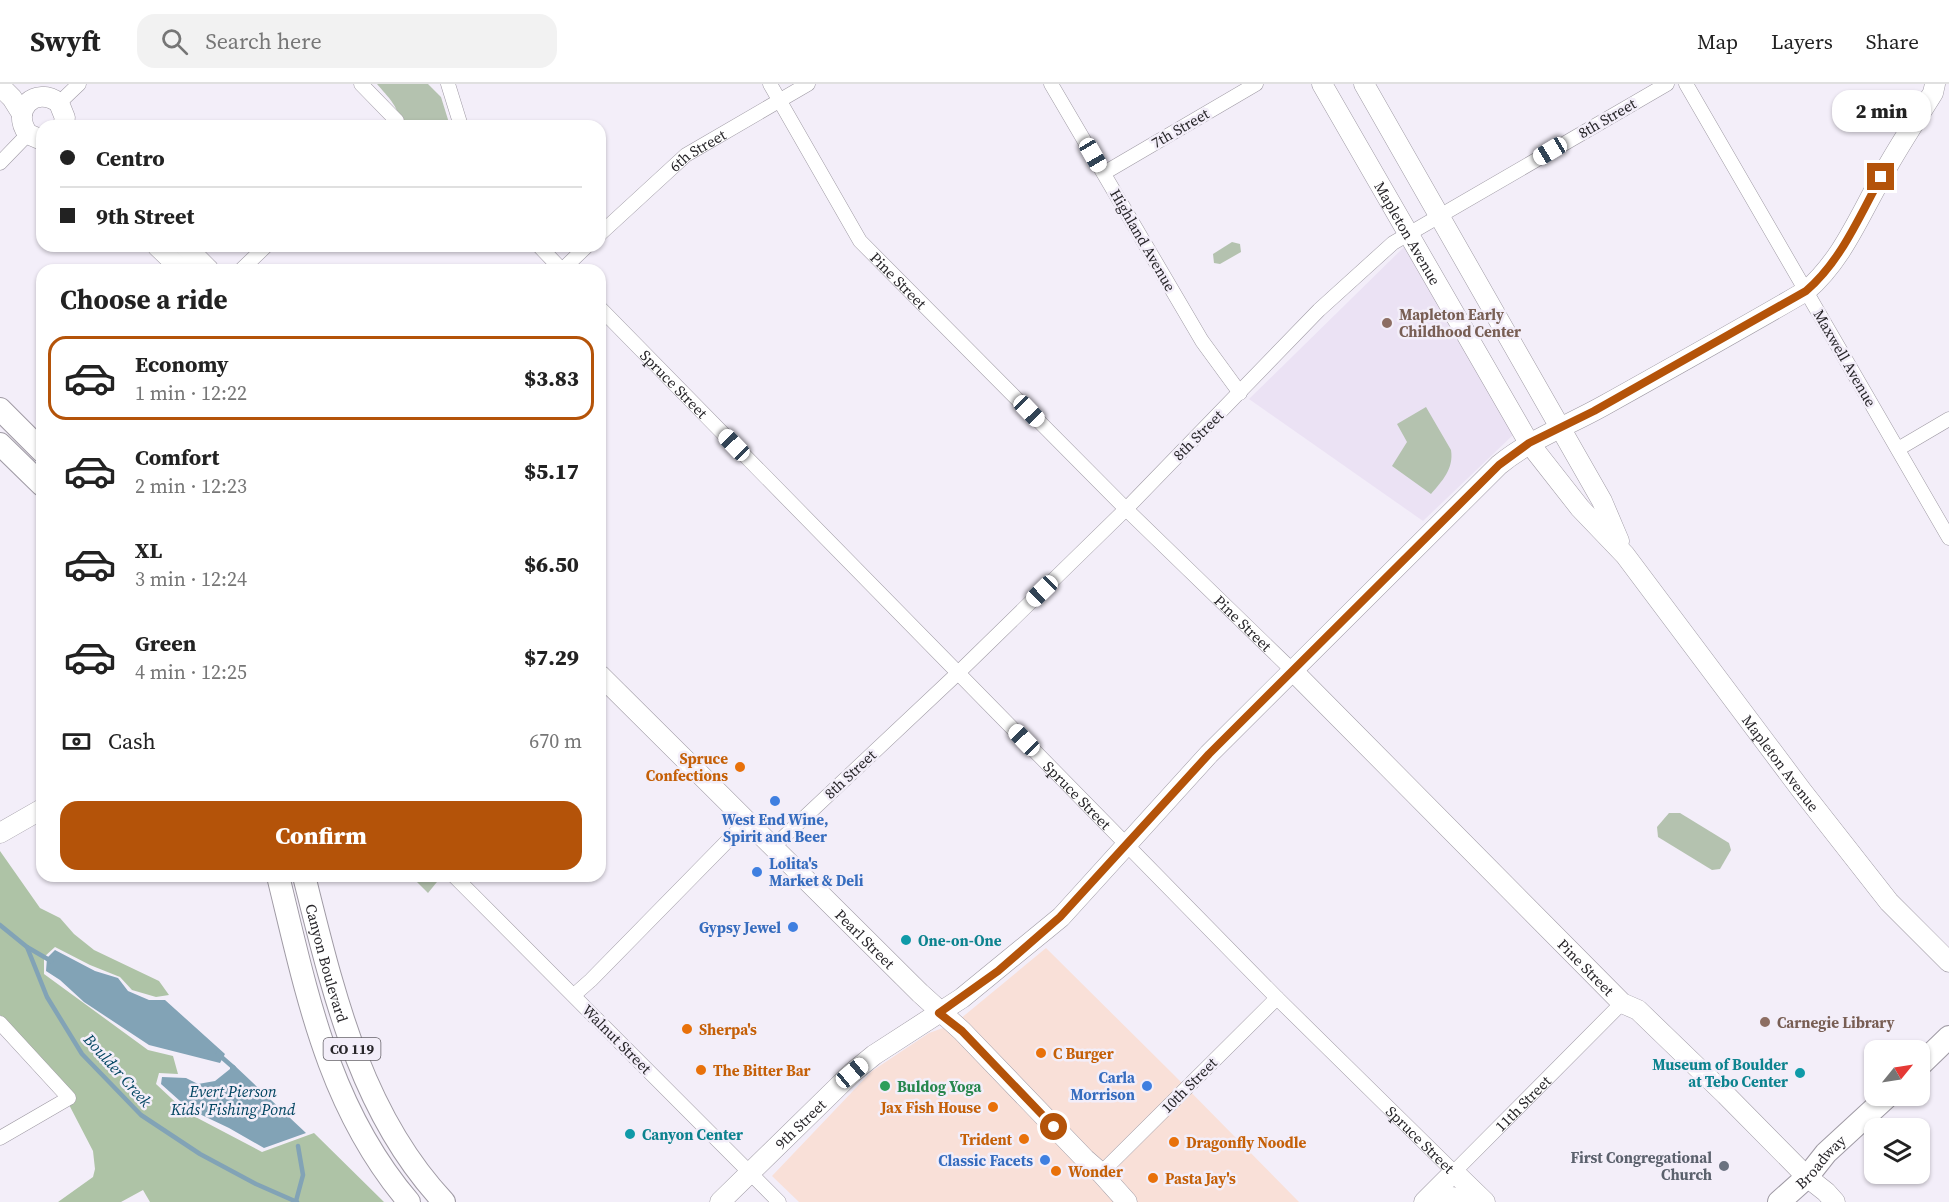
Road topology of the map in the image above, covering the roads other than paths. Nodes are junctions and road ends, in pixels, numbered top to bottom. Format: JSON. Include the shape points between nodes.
{"nodes":[{"id":1,"x":21,"y":84,"type":"edge"},
{"id":2,"x":79,"y":84,"type":"edge"},
{"id":3,"x":361,"y":84,"type":"edge"},
{"id":4,"x":448,"y":84,"type":"edge"},
{"id":5,"x":770,"y":84,"type":"edge"},
{"id":6,"x":808,"y":84,"type":"edge"},
{"id":7,"x":1052,"y":84,"type":"edge"},
{"id":8,"x":1256,"y":84,"type":"edge"},
{"id":9,"x":1322,"y":84,"type":"edge"},
{"id":10,"x":1364,"y":84,"type":"edge"},
{"id":11,"x":1667,"y":84,"type":"edge"},
{"id":12,"x":1686,"y":84,"type":"edge"},
{"id":13,"x":0,"y":86,"type":"edge"},
{"id":14,"x":1938,"y":87,"type":"edge"},
{"id":15,"x":37,"y":97,"type":"junction"},
{"id":16,"x":780,"y":101,"type":"junction"},
{"id":17,"x":22,"y":114,"type":"junction"},
{"id":18,"x":64,"y":118,"type":"edge"},
{"id":19,"x":391,"y":120,"type":"edge"},
{"id":20,"x":459,"y":120,"type":"edge"},
{"id":21,"x":36,"y":137,"type":"edge"},
{"id":22,"x":36,"y":139,"type":"edge"},
{"id":23,"x":0,"y":163,"type":"edge"},
{"id":24,"x":1104,"y":173,"type":"junction"},
{"id":25,"x":1439,"y":217,"type":"junction"},
{"id":26,"x":606,"y":228,"type":"edge"},
{"id":27,"x":1408,"y":234,"type":"junction"},
{"id":28,"x":163,"y":252,"type":"edge"},
{"id":29,"x":191,"y":252,"type":"edge"},
{"id":30,"x":260,"y":252,"type":"edge"},
{"id":31,"x":545,"y":252,"type":"edge"},
{"id":32,"x":581,"y":252,"type":"edge"},
{"id":33,"x":176,"y":264,"type":"edge"},
{"id":34,"x":203,"y":264,"type":"edge"},
{"id":35,"x":247,"y":264,"type":"edge"},
{"id":36,"x":556,"y":264,"type":"edge"},
{"id":37,"x":568,"y":264,"type":"edge"},
{"id":38,"x":1806,"y":291,"type":"junction"},
{"id":39,"x":606,"y":314,"type":"edge"},
{"id":40,"x":1240,"y":393,"type":"junction"},
{"id":41,"x":0,"y":409,"type":"edge"},
{"id":42,"x":1949,"y":419,"type":"edge"},
{"id":43,"x":1560,"y":427,"type":"junction"},
{"id":44,"x":1529,"y":443,"type":"junction"},
{"id":45,"x":0,"y":444,"type":"edge"},
{"id":46,"x":36,"y":444,"type":"edge"},
{"id":47,"x":1898,"y":449,"type":"junction"},
{"id":48,"x":36,"y":479,"type":"edge"},
{"id":49,"x":1126,"y":509,"type":"junction"},
{"id":50,"x":1949,"y":538,"type":"edge"},
{"id":51,"x":1625,"y":555,"type":"junction"},
{"id":52,"x":1292,"y":670,"type":"junction"},
{"id":53,"x":958,"y":673,"type":"junction"},
{"id":54,"x":606,"y":681,"type":"edge"},
{"id":55,"x":36,"y":812,"type":"edge"},
{"id":56,"x":747,"y":821,"type":"junction"},
{"id":57,"x":0,"y":833,"type":"edge"},
{"id":58,"x":1126,"y":844,"type":"junction"},
{"id":59,"x":773,"y":846,"type":"junction"},
{"id":60,"x":279,"y":882,"type":"edge"},
{"id":61,"x":306,"y":882,"type":"edge"},
{"id":62,"x":460,"y":882,"type":"edge"},
{"id":63,"x":1949,"y":962,"type":"edge"},
{"id":64,"x":574,"y":995,"type":"junction"},
{"id":65,"x":1277,"y":998,"type":"junction"},
{"id":66,"x":1622,"y":1003,"type":"junction"},
{"id":67,"x":939,"y":1013,"type":"junction"},
{"id":68,"x":0,"y":1023,"type":"edge"},
{"id":69,"x":1949,"y":1037,"type":"edge"},
{"id":70,"x":1930,"y":1055,"type":"edge"},
{"id":71,"x":1877,"y":1106,"type":"edge"},
{"id":72,"x":0,"y":1138,"type":"edge"},
{"id":73,"x":1454,"y":1172,"type":"junction"},
{"id":74,"x":750,"y":1173,"type":"junction"},
{"id":75,"x":1101,"y":1173,"type":"junction"},
{"id":76,"x":1807,"y":1177,"type":"junction"},
{"id":77,"x":409,"y":1202,"type":"edge"},
{"id":78,"x":444,"y":1202,"type":"edge"},
{"id":79,"x":720,"y":1202,"type":"edge"},
{"id":80,"x":779,"y":1202,"type":"edge"},
{"id":81,"x":1127,"y":1202,"type":"edge"},
{"id":82,"x":1424,"y":1202,"type":"edge"},
{"id":83,"x":1431,"y":1202,"type":"edge"},
{"id":84,"x":1474,"y":1202,"type":"edge"},
{"id":85,"x":1485,"y":1202,"type":"edge"},
{"id":86,"x":1779,"y":1202,"type":"edge"},
{"id":87,"x":1835,"y":1202,"type":"edge"}],
"edges":[{"from":1,"to":15,"type":"street"},
{"from":2,"to":18,"type":"street"},
{"from":3,"to":19,"type":"street"},
{"from":4,"to":20,"type":"street"},
{"from":5,"to":16,"type":"street","name":"Pine Street"},
{"from":6,"to":16,"type":"street","name":"6th Street"},
{"from":7,"to":24,"type":"street","name":"Highland Avenue"},
{"from":8,"to":24,"type":"street","name":"7th Street"},
{"from":9,"to":27,"type":"street","name":"Mapleton Avenue"},
{"from":10,"to":25,"type":"street","name":"Mapleton Avenue"},
{"from":11,"to":25,"type":"street","name":"8th Street"},
{"from":12,"to":38,"type":"street","name":"Maxwell Avenue"},
{"from":13,"to":17,"type":"street"},
{"from":14,"to":38,"type":"street","name":"9th Street","via":[[1881,177],[1841,251]]},
{"from":15,"to":17,"type":"street","via":[[25,106]]},
{"from":15,"to":18,"type":"street","via":[[53,98]]},
{"from":16,"to":26,"type":"street","name":"6th Street","via":[[686,155]]},
{"from":16,"to":49,"type":"street","name":"Pine Street","via":[[860,241]]},
{"from":17,"to":21,"type":"street","via":[[24,128]]},
{"from":22,"to":23,"type":"street"},
{"from":24,"to":40,"type":"street","name":"Highland Avenue","via":[[1202,341]]},
{"from":25,"to":27,"type":"street","name":"8th Street"},
{"from":25,"to":43,"type":"street","name":"Mapleton Avenue"},
{"from":27,"to":40,"type":"street","name":"8th Street","via":[[1319,310]]},
{"from":27,"to":44,"type":"street","name":"Mapleton Avenue"},
{"from":28,"to":33,"type":"street"},
{"from":29,"to":34,"type":"street"},
{"from":30,"to":35,"type":"street"},
{"from":31,"to":36,"type":"street"},
{"from":32,"to":37,"type":"street"},
{"from":38,"to":43,"type":"street","name":"9th Street"},
{"from":38,"to":47,"type":"street","name":"Maxwell Avenue"},
{"from":39,"to":53,"type":"street","name":"Spruce Street"},
{"from":40,"to":49,"type":"street","name":"8th Street"},
{"from":41,"to":46,"type":"main road"},
{"from":42,"to":47,"type":"street"},
{"from":43,"to":44,"type":"street","name":"9th Street"},
{"from":43,"to":51,"type":"street","name":"Mapleton Avenue","via":[[1602,501]]},
{"from":44,"to":51,"type":"street","name":"Mapleton Avenue","via":[[1580,508]]},
{"from":44,"to":52,"type":"street","name":"9th Street","via":[[1482,481]]},
{"from":45,"to":48,"type":"main road"},
{"from":47,"to":50,"type":"street","name":"Maxwell Avenue"},
{"from":49,"to":52,"type":"street","name":"Pine Street"},
{"from":49,"to":53,"type":"street","name":"8th Street"},
{"from":51,"to":63,"type":"street","name":"Mapleton Avenue","via":[[1882,893]]},
{"from":52,"to":58,"type":"street","name":"9th Street"},
{"from":52,"to":66,"type":"street","name":"Pine Street"},
{"from":53,"to":58,"type":"street","name":"Spruce Street"},
{"from":53,"to":59,"type":"street","name":"8th Street"},
{"from":54,"to":56,"type":"street","name":"Pearl Street"},
{"from":55,"to":57,"type":"street"},
{"from":56,"to":59,"type":"street","name":"Pearl Street"},
{"from":56,"to":64,"type":"street"},
{"from":58,"to":65,"type":"street","name":"Spruce Street"},
{"from":58,"to":67,"type":"street","name":"9th Street","via":[[1060,917],[998,971]]},
{"from":59,"to":67,"type":"street","name":"Pearl Street"},
{"from":60,"to":77,"type":"main road","name":"Canyon Boulevard","number":"CO 119","via":[[307,994],[334,1080],[366,1141]]},
{"from":61,"to":78,"type":"main road","name":"Canyon Boulevard","number":"CO 119","via":[[355,1057],[389,1127]]},
{"from":62,"to":64,"type":"street","name":"Walnut Street"},
{"from":64,"to":74,"type":"street","name":"Walnut Street"},
{"from":65,"to":73,"type":"street","name":"Spruce Street"},
{"from":65,"to":75,"type":"street","name":"10th Street"},
{"from":66,"to":73,"type":"street","name":"11th Street"},
{"from":66,"to":76,"type":"street","name":"Pine Street","via":[[1638,1011]]},
{"from":67,"to":74,"type":"street","name":"9th Street","via":[[874,1055]]},
{"from":67,"to":75,"type":"street","name":"Pearl Street","via":[[962,1031]]},
{"from":68,"to":72,"type":"street","via":[[69,1098]]},
{"from":69,"to":70,"type":"main road"},
{"from":71,"to":76,"type":"main road","name":"Broadway","via":[[1826,1153]]},
{"from":73,"to":82,"type":"street","name":"11th Street"},
{"from":73,"to":85,"type":"street","name":"Spruce Street"},
{"from":74,"to":79,"type":"street","name":"9th Street"},
{"from":74,"to":80,"type":"street","name":"Walnut Street"},
{"from":75,"to":81,"type":"street","name":"Pearl Street"},
{"from":76,"to":86,"type":"main road","name":"Broadway"},
{"from":76,"to":87,"type":"street","name":"Pine Street"},
{"from":83,"to":84,"type":"street","via":[[1452,1197]]}]}
